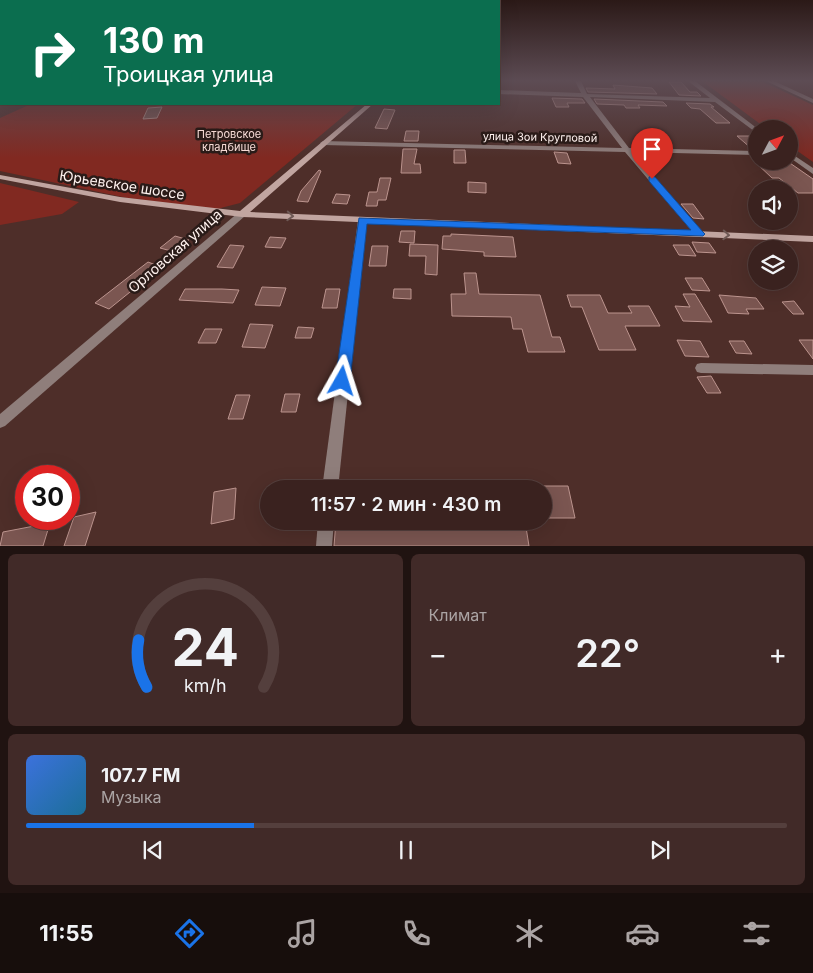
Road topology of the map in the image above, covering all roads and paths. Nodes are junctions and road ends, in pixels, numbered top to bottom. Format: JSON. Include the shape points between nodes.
{"nodes":[{"id":1,"x":367,"y":106,"type":"edge"},
{"id":2,"x":594,"y":106,"type":"edge"},
{"id":3,"x":725,"y":106,"type":"edge"},
{"id":4,"x":748,"y":124,"type":"edge"},
{"id":5,"x":323,"y":143,"type":"junction"},
{"id":6,"x":628,"y":151,"type":"junction"},
{"id":7,"x":748,"y":153,"type":"edge"},
{"id":8,"x":798,"y":161,"type":"edge"},
{"id":9,"x":813,"y":172,"type":"edge"},
{"id":10,"x":0,"y":176,"type":"edge"},
{"id":11,"x":242,"y":214,"type":"junction"},
{"id":12,"x":362,"y":220,"type":"junction"},
{"id":13,"x":700,"y":234,"type":"junction"},
{"id":14,"x":813,"y":239,"type":"edge"},
{"id":15,"x":701,"y":368,"type":"dead end"},
{"id":16,"x":813,"y":370,"type":"edge"},
{"id":17,"x":0,"y":422,"type":"edge"},
{"id":18,"x":331,"y":480,"type":"edge"},
{"id":19,"x":325,"y":530,"type":"edge"},
{"id":20,"x":324,"y":546,"type":"edge"}],
"edges":[{"from":1,"to":5,"type":"main road","name":"Орловская улица"},
{"from":2,"to":6,"type":"street"},
{"from":3,"to":4,"type":"street"},
{"from":5,"to":6,"type":"street","name":"улица Зои Кругловой"},
{"from":5,"to":11,"type":"main road","name":"Орловская улица"},
{"from":6,"to":7,"type":"street","name":"улица Зои Кругловой"},
{"from":6,"to":13,"type":"street"},
{"from":8,"to":9,"type":"street"},
{"from":10,"to":11,"type":"main road","name":"Юрьевское шоссе","via":[[126,201]]},
{"from":11,"to":12,"type":"main road","name":"Юрьевское шоссе","one_way":true},
{"from":11,"to":17,"type":"street","name":"Орловская улица"},
{"from":12,"to":13,"type":"main road","name":"Юрьевское шоссе"},
{"from":12,"to":18,"type":"street"},
{"from":13,"to":14,"type":"main road","name":"Юрьевское шоссе","one_way":true},
{"from":15,"to":16,"type":"street"},
{"from":19,"to":20,"type":"street"}]}
